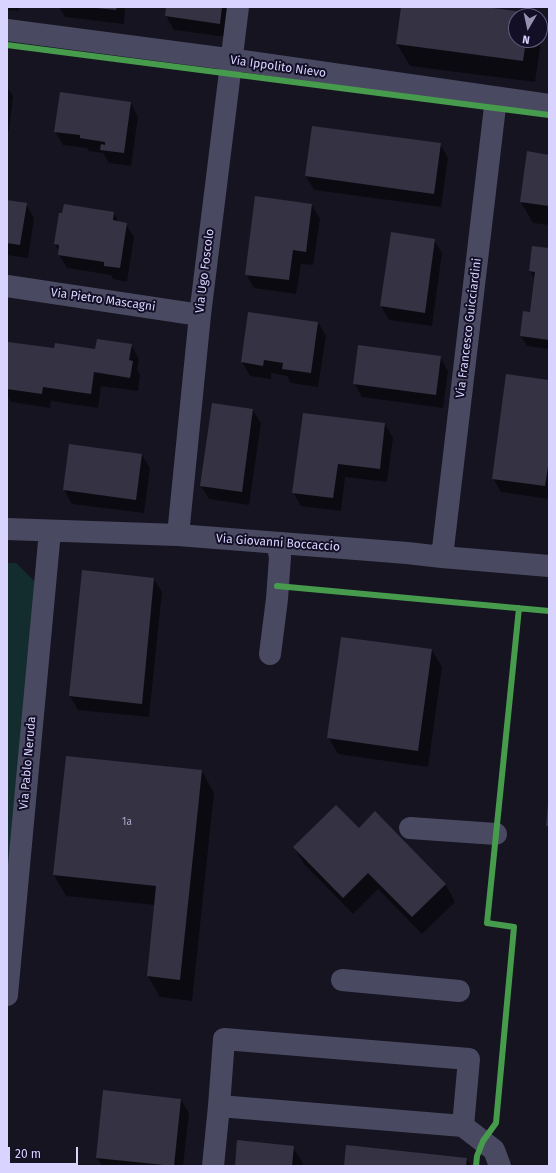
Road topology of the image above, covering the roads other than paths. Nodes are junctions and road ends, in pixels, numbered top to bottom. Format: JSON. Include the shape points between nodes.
{"nodes":[{"id":1,"x":238,"y":7,"type":"edge"},
{"id":2,"x":7,"y":30,"type":"edge"},
{"id":3,"x":231,"y":60,"type":"junction"},
{"id":4,"x":496,"y":98,"type":"junction"},
{"id":5,"x":549,"y":105,"type":"edge"},
{"id":6,"x":7,"y":286,"type":"edge"},
{"id":7,"x":200,"y":315,"type":"junction"},
{"id":8,"x":7,"y":529,"type":"edge"},
{"id":9,"x":50,"y":530,"type":"junction"},
{"id":10,"x":178,"y":535,"type":"junction"},
{"id":11,"x":277,"y":543,"type":"junction"},
{"id":12,"x":442,"y":557,"type":"junction"},
{"id":13,"x":549,"y":566,"type":"edge"},
{"id":14,"x":270,"y":654,"type":"dead end"},
{"id":15,"x":410,"y":828,"type":"dead end"},
{"id":16,"x":496,"y":834,"type":"dead end"},
{"id":17,"x":342,"y":980,"type":"dead end"},
{"id":18,"x":8,"y":981,"type":"edge"},
{"id":19,"x":460,"y":991,"type":"dead end"},
{"id":20,"x":219,"y":1106,"type":"junction"},
{"id":21,"x":463,"y":1126,"type":"junction"},
{"id":22,"x":214,"y":1166,"type":"edge"},
{"id":23,"x":500,"y":1166,"type":"edge"}],
"edges":[{"from":1,"to":3,"type":"street","name":"Via Ugo Foscolo"},
{"from":2,"to":3,"type":"street","name":"Via Ippolito Nievo"},
{"from":3,"to":4,"type":"street","name":"Via Ippolito Nievo"},
{"from":3,"to":7,"type":"street","name":"Via Ugo Foscolo"},
{"from":4,"to":5,"type":"street","name":"Via Ippolito Nievo"},
{"from":4,"to":12,"type":"street","name":"Via Francesco Guicciardini"},
{"from":6,"to":7,"type":"street","name":"Via Pietro Mascagni"},
{"from":7,"to":10,"type":"street","name":"Via Ugo Foscolo"},
{"from":8,"to":9,"type":"street","name":"Via Giovanni Boccaccio"},
{"from":9,"to":10,"type":"street","name":"Via Giovanni Boccaccio"},
{"from":9,"to":18,"type":"street","name":"Via Pablo Neruda"},
{"from":10,"to":11,"type":"street","name":"Via Giovanni Boccaccio"},
{"from":11,"to":12,"type":"street","name":"Via Giovanni Boccaccio"},
{"from":11,"to":14,"type":"street","via":[[280,557]]},
{"from":12,"to":13,"type":"street","name":"Via Giovanni Boccaccio"},
{"from":15,"to":16,"type":"street"},
{"from":17,"to":19,"type":"street"},
{"from":20,"to":21,"type":"street"},
{"from":20,"to":21,"type":"street","via":[[224,1039],[469,1059]]},
{"from":20,"to":22,"type":"street"},
{"from":21,"to":23,"type":"street","via":[[494,1150]]}]}
